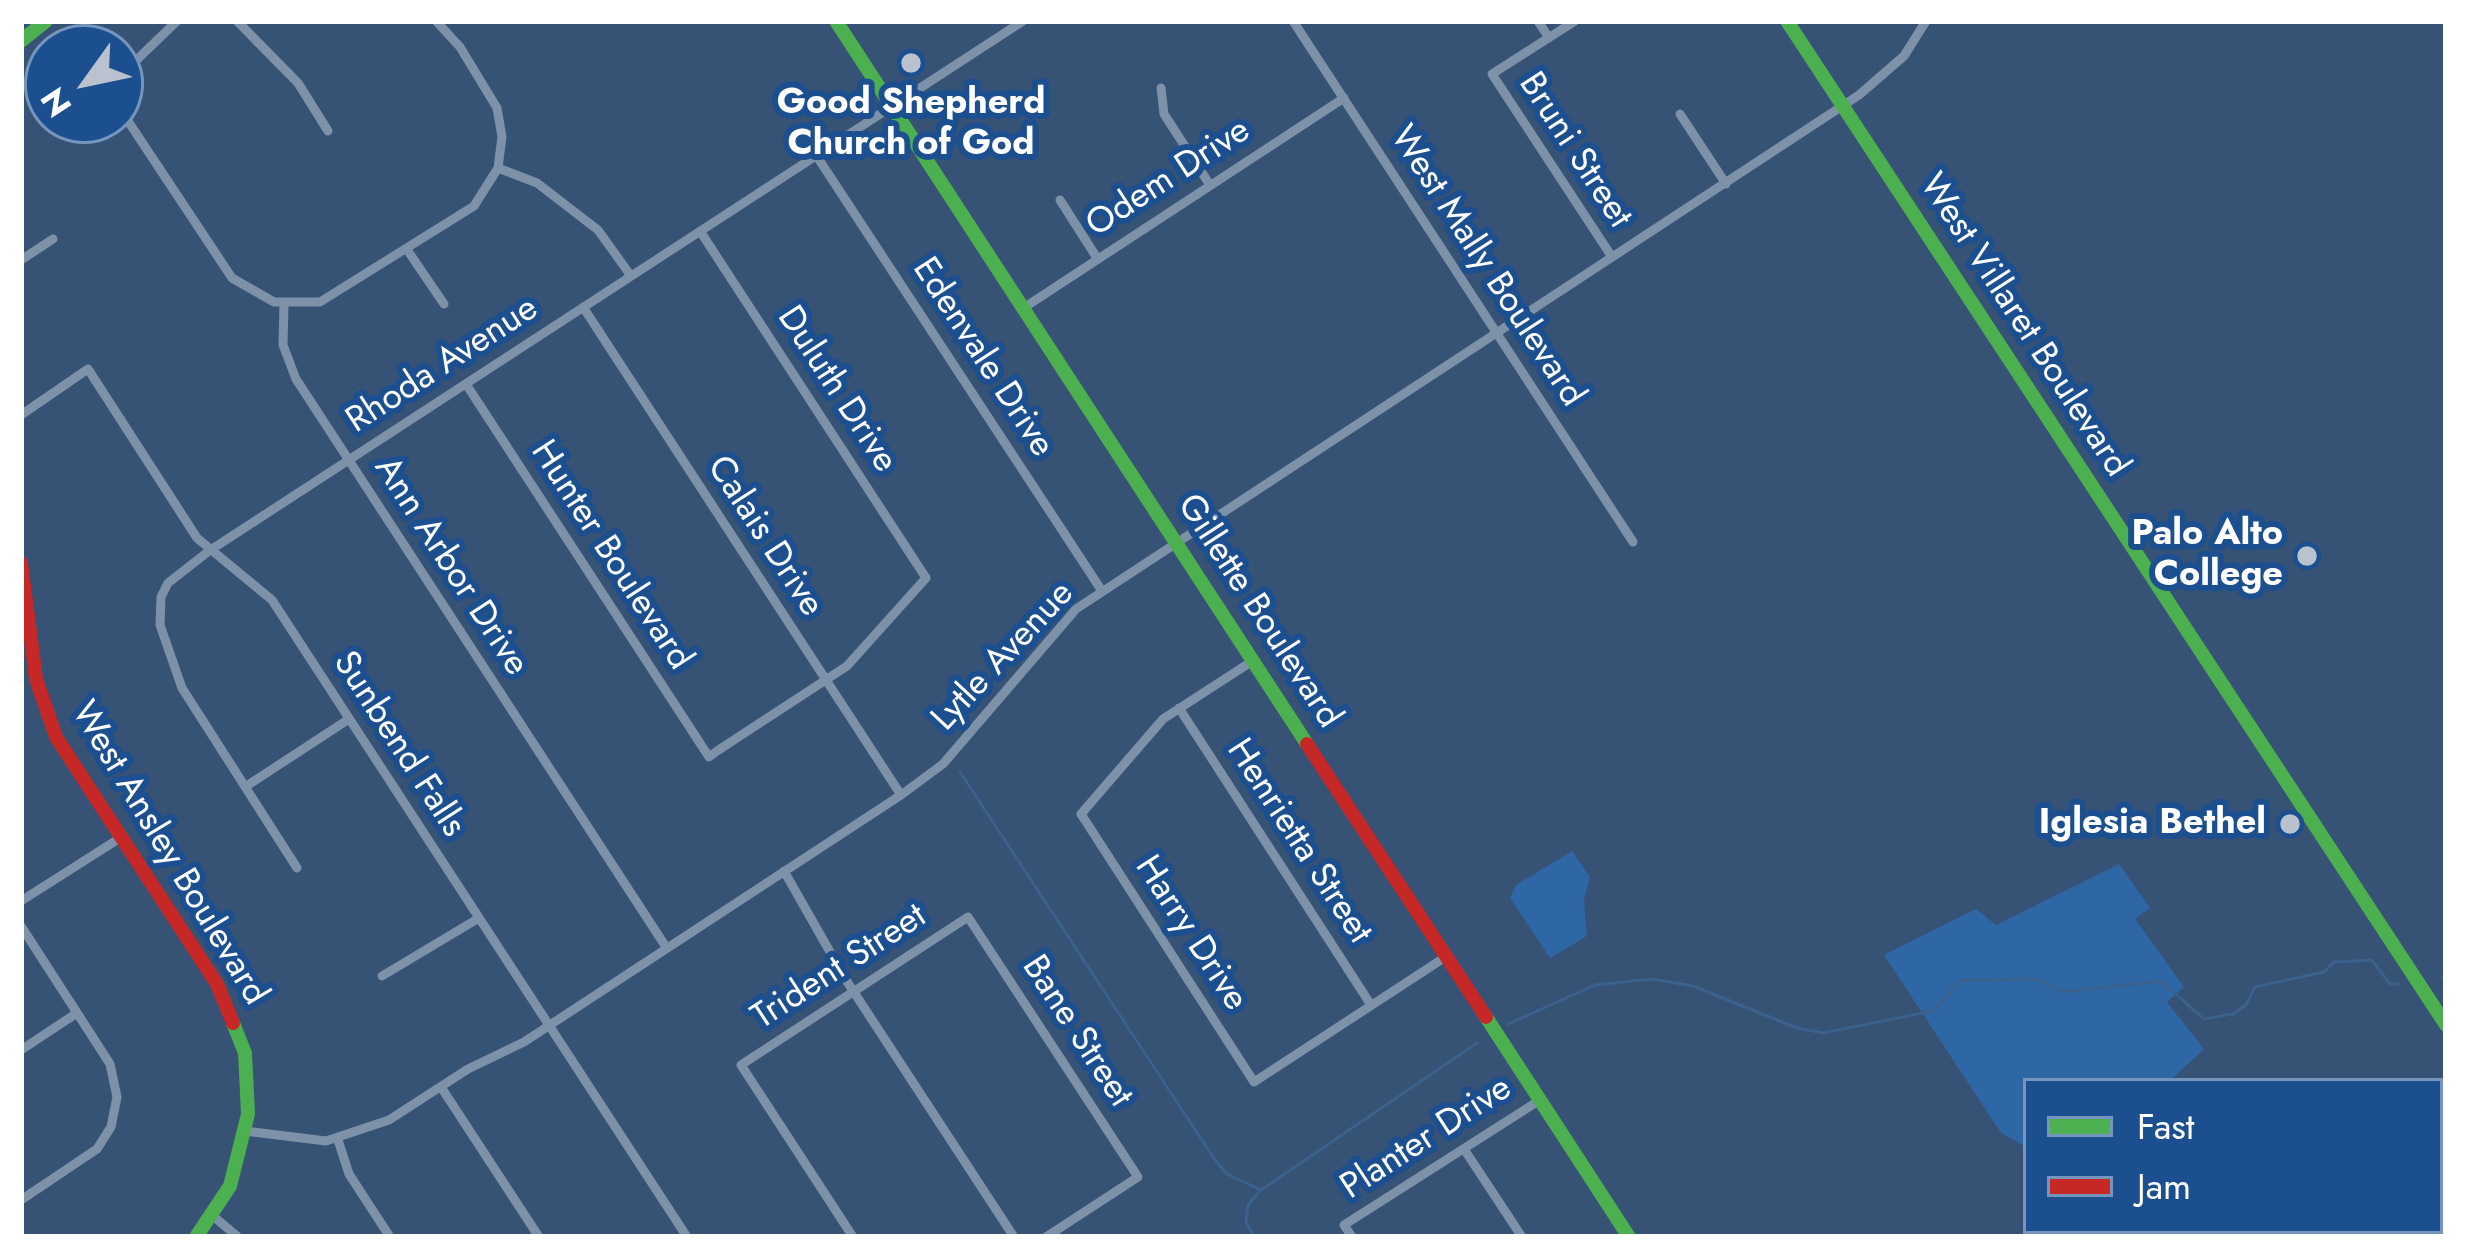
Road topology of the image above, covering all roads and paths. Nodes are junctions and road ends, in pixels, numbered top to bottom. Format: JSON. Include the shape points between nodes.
{"nodes":[{"id":1,"x":46,"y":21,"type":"edge"},
{"id":2,"x":176,"y":21,"type":"edge"},
{"id":3,"x":237,"y":21,"type":"edge"},
{"id":4,"x":436,"y":21,"type":"edge"},
{"id":5,"x":836,"y":21,"type":"edge"},
{"id":6,"x":1024,"y":21,"type":"edge"},
{"id":7,"x":1294,"y":21,"type":"edge"},
{"id":8,"x":1538,"y":21,"type":"edge"},
{"id":9,"x":1575,"y":21,"type":"edge"},
{"id":10,"x":1787,"y":21,"type":"edge"},
{"id":11,"x":1926,"y":21,"type":"edge"},
{"id":12,"x":1549,"y":38,"type":"junction"},
{"id":13,"x":21,"y":40,"type":"edge"},
{"id":14,"x":144,"y":52,"type":"edge"},
{"id":15,"x":1161,"y":88,"type":"dead end"},
{"id":16,"x":1344,"y":98,"type":"junction"},
{"id":17,"x":892,"y":106,"type":"junction"},
{"id":18,"x":1842,"y":106,"type":"junction"},
{"id":19,"x":1680,"y":114,"type":"dead end"},
{"id":20,"x":328,"y":130,"type":"dead end"},
{"id":21,"x":143,"y":144,"type":"edge"},
{"id":22,"x":816,"y":155,"type":"junction"},
{"id":23,"x":498,"y":168,"type":"junction"},
{"id":24,"x":1726,"y":184,"type":"junction"},
{"id":25,"x":1210,"y":185,"type":"junction"},
{"id":26,"x":1060,"y":200,"type":"dead end"},
{"id":27,"x":700,"y":231,"type":"junction"},
{"id":28,"x":53,"y":238,"type":"dead end"},
{"id":29,"x":408,"y":250,"type":"junction"},
{"id":30,"x":1612,"y":257,"type":"junction"},
{"id":31,"x":1097,"y":258,"type":"junction"},
{"id":32,"x":21,"y":260,"type":"edge"},
{"id":33,"x":632,"y":276,"type":"junction"},
{"id":34,"x":284,"y":304,"type":"junction"},
{"id":35,"x":444,"y":304,"type":"dead end"},
{"id":36,"x":583,"y":307,"type":"junction"},
{"id":37,"x":1025,"y":307,"type":"junction"},
{"id":38,"x":1496,"y":332,"type":"junction"},
{"id":39,"x":466,"y":384,"type":"junction"},
{"id":40,"x":21,"y":415,"type":"edge"},
{"id":41,"x":348,"y":460,"type":"junction"},
{"id":42,"x":1175,"y":542,"type":"junction"},
{"id":43,"x":1634,"y":542,"type":"dead end"},
{"id":44,"x":209,"y":551,"type":"junction"},
{"id":45,"x":21,"y":562,"type":"edge"},
{"id":46,"x":1102,"y":591,"type":"junction"},
{"id":47,"x":1254,"y":660,"type":"junction"},
{"id":48,"x":825,"y":680,"type":"junction"},
{"id":49,"x":1179,"y":708,"type":"junction"},
{"id":50,"x":349,"y":718,"type":"junction"},
{"id":51,"x":245,"y":787,"type":"junction"},
{"id":52,"x":901,"y":795,"type":"junction"},
{"id":53,"x":120,"y":838,"type":"junction"},
{"id":54,"x":298,"y":868,"type":"dead end"},
{"id":55,"x":784,"y":871,"type":"junction"},
{"id":56,"x":21,"y":901,"type":"edge"},
{"id":57,"x":968,"y":916,"type":"joint"},
{"id":58,"x":479,"y":918,"type":"junction"},
{"id":59,"x":21,"y":926,"type":"edge"},
{"id":60,"x":666,"y":947,"type":"junction"},
{"id":61,"x":1447,"y":956,"type":"junction"},
{"id":62,"x":382,"y":976,"type":"dead end"},
{"id":63,"x":854,"y":992,"type":"junction"},
{"id":64,"x":1371,"y":1005,"type":"junction"},
{"id":65,"x":77,"y":1013,"type":"junction"},
{"id":66,"x":549,"y":1025,"type":"junction"},
{"id":67,"x":2446,"y":1025,"type":"edge"},
{"id":68,"x":21,"y":1050,"type":"edge"},
{"id":69,"x":441,"y":1087,"type":"junction"},
{"id":70,"x":1540,"y":1100,"type":"junction"},
{"id":71,"x":245,"y":1131,"type":"junction"},
{"id":72,"x":338,"y":1139,"type":"junction"},
{"id":73,"x":1464,"y":1149,"type":"junction"},
{"id":74,"x":21,"y":1200,"type":"edge"},
{"id":75,"x":213,"y":1216,"type":"junction"},
{"id":76,"x":196,"y":1237,"type":"edge"},
{"id":77,"x":238,"y":1237,"type":"edge"},
{"id":78,"x":390,"y":1237,"type":"edge"},
{"id":79,"x":539,"y":1237,"type":"edge"},
{"id":80,"x":687,"y":1237,"type":"edge"},
{"id":81,"x":853,"y":1237,"type":"edge"},
{"id":82,"x":1015,"y":1237,"type":"edge"},
{"id":83,"x":1046,"y":1237,"type":"edge"},
{"id":84,"x":1352,"y":1237,"type":"edge"},
{"id":85,"x":1522,"y":1237,"type":"edge"},
{"id":86,"x":1629,"y":1237,"type":"edge"}],
"edges":[{"from":1,"to":13,"type":"street"},
{"from":2,"to":14,"type":"street"},
{"from":3,"to":20,"type":"street","via":[[298,83]]},
{"from":4,"to":23,"type":"street","via":[[497,108]]},
{"from":5,"to":17,"type":"street","name":"Gillette Boulevard"},
{"from":6,"to":17,"type":"street","name":"Rhoda Avenue"},
{"from":7,"to":16,"type":"street","name":"West Mally Boulevard"},
{"from":8,"to":12,"type":"street"},
{"from":9,"to":12,"type":"street"},
{"from":10,"to":18,"type":"street","name":"West Villaret Boulevard"},
{"from":11,"to":18,"type":"street","name":"Lytle Avenue","via":[[1892,68]]},
{"from":12,"to":30,"type":"street","name":"Bruni Street","via":[[1492,74]]},
{"from":15,"to":25,"type":"street","via":[[1163,114]]},
{"from":16,"to":25,"type":"street","name":"Odem Drive"},
{"from":16,"to":38,"type":"street","name":"West Mally Boulevard"},
{"from":17,"to":22,"type":"street","name":"Rhoda Avenue"},
{"from":17,"to":37,"type":"street","name":"Gillette Boulevard"},
{"from":18,"to":24,"type":"street","name":"Lytle Avenue"},
{"from":18,"to":67,"type":"street","name":"West Villaret Boulevard"},
{"from":19,"to":24,"type":"street"},
{"from":21,"to":34,"type":"street","via":[[226,271],[256,295]]},
{"from":22,"to":27,"type":"street","name":"Rhoda Avenue"},
{"from":22,"to":46,"type":"street","name":"Edenvale Drive"},
{"from":23,"to":29,"type":"street","via":[[474,206]]},
{"from":23,"to":33,"type":"street","via":[[537,183],[598,230]]},
{"from":24,"to":30,"type":"street","name":"Lytle Avenue"},
{"from":25,"to":31,"type":"street","name":"Odem Drive"},
{"from":26,"to":31,"type":"street"},
{"from":27,"to":33,"type":"street","name":"Rhoda Avenue"},
{"from":27,"to":48,"type":"street","name":"Duluth Drive","via":[[926,578],[862,652]]},
{"from":28,"to":32,"type":"street"},
{"from":29,"to":34,"type":"street","via":[[338,295]]},
{"from":29,"to":35,"type":"street"},
{"from":30,"to":38,"type":"street","name":"Lytle Avenue"},
{"from":31,"to":37,"type":"street","name":"Odem Drive"},
{"from":33,"to":36,"type":"street","name":"Rhoda Avenue"},
{"from":34,"to":41,"type":"street","name":"Ann Arbor Drive","via":[[288,362]]},
{"from":36,"to":39,"type":"street","name":"Rhoda Avenue"},
{"from":36,"to":48,"type":"street","name":"Calais Drive"},
{"from":37,"to":42,"type":"street","name":"Gillette Boulevard"},
{"from":38,"to":42,"type":"street","name":"Lytle Avenue"},
{"from":38,"to":43,"type":"street","name":"West Mally Boulevard"},
{"from":39,"to":41,"type":"street","name":"Rhoda Avenue"},
{"from":39,"to":48,"type":"street","name":"Hunter Boulevard","via":[[709,757]]},
{"from":40,"to":44,"type":"street","name":"Sunbend Falls","via":[[88,370]]},
{"from":41,"to":44,"type":"street","name":"Rhoda Avenue"},
{"from":41,"to":60,"type":"street","name":"Ann Arbor Drive"},
{"from":42,"to":46,"type":"street","name":"Lytle Avenue"},
{"from":42,"to":47,"type":"street","name":"Gillette Boulevard"},
{"from":44,"to":50,"type":"street","name":"Sunbend Falls","via":[[272,600]]},
{"from":44,"to":51,"type":"street","name":"Rhoda Avenue","via":[[168,583],[160,625],[182,688]]},
{"from":45,"to":53,"type":"street","name":"West Ansley Boulevard","via":[[42,699],[72,765]]},
{"from":46,"to":52,"type":"street","name":"Lytle Avenue","via":[[1066,617],[943,764]]},
{"from":47,"to":49,"type":"street"},
{"from":47,"to":61,"type":"street","name":"Gillette Boulevard"},
{"from":48,"to":52,"type":"street","name":"Calais Drive"},
{"from":49,"to":64,"type":"street","name":"Henrietta Street"},
{"from":49,"to":64,"type":"street","name":"Harry Drive","via":[[1081,814],[1254,1082]]},
{"from":50,"to":51,"type":"street"},
{"from":50,"to":58,"type":"street","name":"Sunbend Falls"},
{"from":51,"to":54,"type":"street","name":"Rhoda Avenue"},
{"from":52,"to":55,"type":"street","name":"Lytle Avenue"},
{"from":53,"to":56,"type":"street"},
{"from":53,"to":71,"type":"street","name":"West Ansley Boulevard","via":[[228,1004],[248,1066]]},
{"from":55,"to":60,"type":"street","name":"Lytle Avenue"},
{"from":55,"to":63,"type":"street"},
{"from":57,"to":63,"type":"street","name":"Trident Street"},
{"from":57,"to":83,"type":"street","name":"Bane Street","via":[[1138,1178]]},
{"from":58,"to":62,"type":"street"},
{"from":58,"to":66,"type":"street","name":"Sunbend Falls"},
{"from":59,"to":65,"type":"street"},
{"from":60,"to":66,"type":"street","name":"Lytle Avenue"},
{"from":61,"to":64,"type":"street"},
{"from":61,"to":70,"type":"street","name":"Gillette Boulevard"},
{"from":63,"to":81,"type":"street","name":"Trident Street","via":[[741,1065]]},
{"from":63,"to":82,"type":"street"},
{"from":65,"to":68,"type":"street"},
{"from":65,"to":74,"type":"street","via":[[114,1074],[114,1118],[97,1150]]},
{"from":66,"to":69,"type":"street","name":"Lytle Avenue"},
{"from":66,"to":80,"type":"street","name":"Sunbend Falls"},
{"from":69,"to":72,"type":"street","name":"Lytle Avenue","via":[[389,1120]]},
{"from":69,"to":79,"type":"street"},
{"from":70,"to":73,"type":"street","name":"Planter Drive"},
{"from":70,"to":86,"type":"street","name":"Gillette Boulevard"},
{"from":71,"to":72,"type":"street","name":"Lytle Avenue"},
{"from":71,"to":75,"type":"street","name":"West Ansley Boulevard"},
{"from":72,"to":78,"type":"street","via":[[349,1174]]},
{"from":73,"to":84,"type":"street","name":"Planter Drive","via":[[1344,1225]]},
{"from":73,"to":85,"type":"street"},
{"from":75,"to":76,"type":"street","name":"West Ansley Boulevard"},
{"from":75,"to":77,"type":"street"}]}
